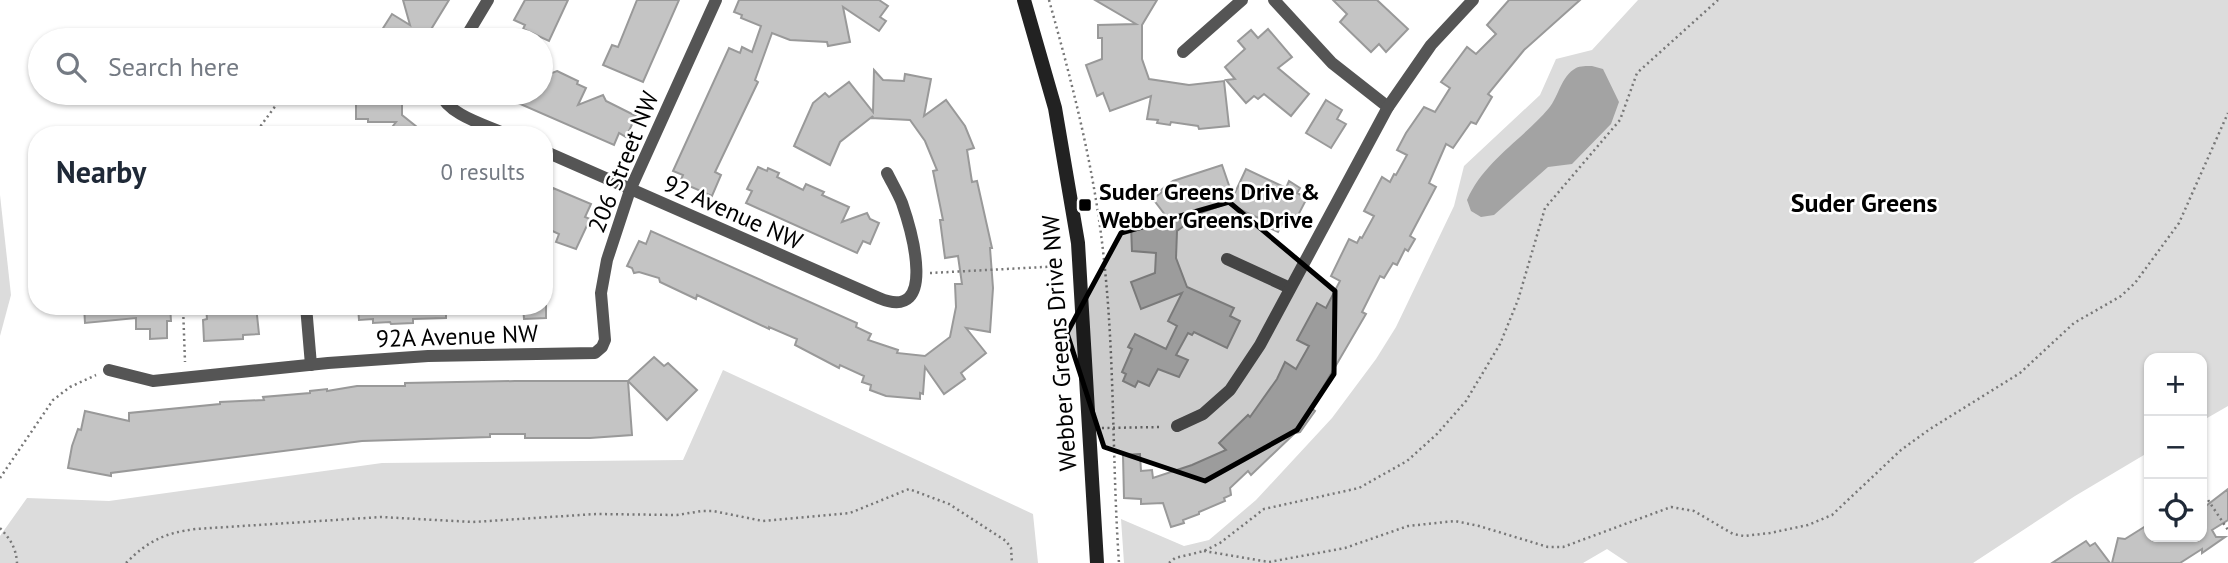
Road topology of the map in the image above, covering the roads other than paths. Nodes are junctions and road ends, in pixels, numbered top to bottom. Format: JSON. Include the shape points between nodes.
{"nodes":[{"id":1,"x":488,"y":0,"type":"edge"},
{"id":2,"x":716,"y":0,"type":"edge"},
{"id":3,"x":1024,"y":0,"type":"edge"},
{"id":4,"x":1242,"y":0,"type":"edge"},
{"id":5,"x":1274,"y":0,"type":"edge"},
{"id":6,"x":1473,"y":0,"type":"edge"},
{"id":7,"x":471,"y":28,"type":"edge"},
{"id":8,"x":1183,"y":52,"type":"dead end"},
{"id":9,"x":448,"y":105,"type":"edge"},
{"id":10,"x":1388,"y":107,"type":"junction"},
{"id":11,"x":489,"y":126,"type":"edge"},
{"id":12,"x":553,"y":155,"type":"edge"},
{"id":13,"x":887,"y":173,"type":"dead end"},
{"id":14,"x":630,"y":190,"type":"junction"},
{"id":15,"x":1227,"y":259,"type":"dead end"},
{"id":16,"x":1290,"y":288,"type":"junction"},
{"id":17,"x":307,"y":315,"type":"edge"},
{"id":18,"x":602,"y":347,"type":"joint"},
{"id":19,"x":311,"y":365,"type":"junction"},
{"id":20,"x":109,"y":370,"type":"road end"},
{"id":21,"x":1177,"y":426,"type":"road end"},
{"id":22,"x":1097,"y":563,"type":"edge"}],
"edges":[{"from":1,"to":7,"type":"street"},
{"from":2,"to":14,"type":"street","name":"206 Street NW"},
{"from":3,"to":22,"type":"main road","name":"Webber Greens Drive NW","via":[[1055,107],[1080,265]]},
{"from":4,"to":8,"type":"street"},
{"from":5,"to":10,"type":"street","via":[[1332,63]]},
{"from":6,"to":10,"type":"street","via":[[1431,45]]},
{"from":9,"to":11,"type":"street"},
{"from":10,"to":16,"type":"street"},
{"from":12,"to":14,"type":"street","name":"92 Avenue NW"},
{"from":13,"to":14,"type":"street","name":"92 Avenue NW","via":[[911,231],[917,285],[906,300],[890,303]]},
{"from":14,"to":18,"type":"street","name":"206 Street NW","via":[[601,293]]},
{"from":15,"to":16,"type":"street"},
{"from":16,"to":21,"type":"street","via":[[1230,390],[1203,414]]},
{"from":17,"to":19,"type":"street"},
{"from":18,"to":19,"type":"street","name":"92A Avenue NW","via":[[595,353],[428,356]]},
{"from":19,"to":20,"type":"street","name":"92A Avenue NW","via":[[153,381]]}]}
